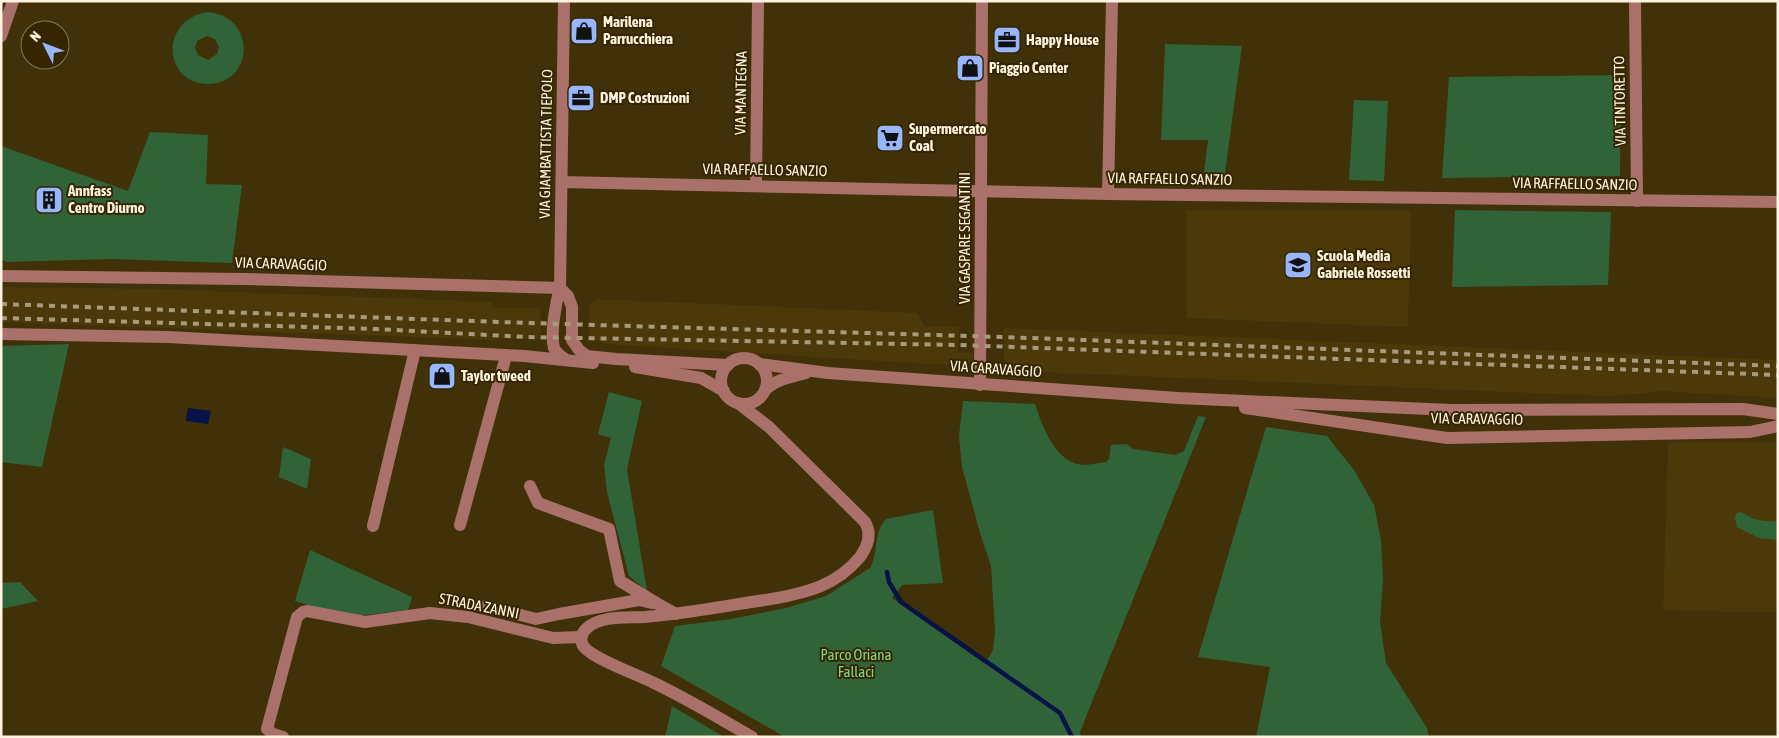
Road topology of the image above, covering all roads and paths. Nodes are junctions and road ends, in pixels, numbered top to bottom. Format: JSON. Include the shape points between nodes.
{"nodes":[{"id":1,"x":13,"y":1,"type":"edge"},
{"id":2,"x":564,"y":1,"type":"edge"},
{"id":3,"x":758,"y":1,"type":"edge"},
{"id":4,"x":982,"y":1,"type":"edge"},
{"id":5,"x":1112,"y":1,"type":"edge"},
{"id":6,"x":1635,"y":1,"type":"edge"},
{"id":7,"x":1,"y":36,"type":"edge"},
{"id":8,"x":562,"y":182,"type":"junction"},
{"id":9,"x":756,"y":186,"type":"junction"},
{"id":10,"x":982,"y":191,"type":"junction"},
{"id":11,"x":1108,"y":194,"type":"junction"},
{"id":12,"x":1637,"y":201,"type":"junction"},
{"id":13,"x":1778,"y":202,"type":"edge"},
{"id":14,"x":1,"y":276,"type":"edge"},
{"id":15,"x":560,"y":288,"type":"junction"},
{"id":16,"x":1,"y":334,"type":"edge"},
{"id":17,"x":572,"y":340,"type":"junction"},
{"id":18,"x":415,"y":350,"type":"junction"},
{"id":19,"x":506,"y":356,"type":"junction"},
{"id":20,"x":561,"y":356,"type":"junction"},
{"id":21,"x":759,"y":364,"type":"junction"},
{"id":22,"x":728,"y":365,"type":"junction"},
{"id":23,"x":813,"y":372,"type":"junction"},
{"id":24,"x":980,"y":385,"type":"junction"},
{"id":25,"x":724,"y":391,"type":"junction"},
{"id":26,"x":764,"y":393,"type":"junction"},
{"id":27,"x":1178,"y":398,"type":"junction"},
{"id":28,"x":738,"y":403,"type":"junction"},
{"id":29,"x":1778,"y":414,"type":"edge"},
{"id":30,"x":1778,"y":426,"type":"edge"},
{"id":31,"x":769,"y":427,"type":"junction"},
{"id":32,"x":530,"y":486,"type":"dead end"},
{"id":33,"x":460,"y":525,"type":"dead end"},
{"id":34,"x":373,"y":526,"type":"dead end"},
{"id":35,"x":658,"y":604,"type":"junction"},
{"id":36,"x":486,"y":606,"type":"dead end"},
{"id":37,"x":676,"y":614,"type":"junction"},
{"id":38,"x":581,"y":637,"type":"junction"},
{"id":39,"x":283,"y":737,"type":"edge"},
{"id":40,"x":752,"y":737,"type":"edge"}],
"edges":[{"from":1,"to":7,"type":"street"},
{"from":2,"to":8,"type":"street","name":"VIA GIAMBATTISTA TIEPOLO"},
{"from":3,"to":9,"type":"street","name":"VIA MANTEGNA"},
{"from":4,"to":10,"type":"street","name":"VIA GASPARE SEGANTINI"},
{"from":5,"to":11,"type":"street"},
{"from":6,"to":12,"type":"street","name":"VIA TINTORETTO"},
{"from":8,"to":9,"type":"street","name":"VIA RAFFAELLO SANZIO"},
{"from":8,"to":15,"type":"street","name":"VIA GIAMBATTISTA TIEPOLO"},
{"from":9,"to":10,"type":"street","name":"VIA RAFFAELLO SANZIO"},
{"from":10,"to":11,"type":"street","name":"VIA RAFFAELLO SANZIO"},
{"from":10,"to":24,"type":"street","name":"VIA GASPARE SEGANTINI"},
{"from":11,"to":12,"type":"street","name":"VIA RAFFAELLO SANZIO"},
{"from":12,"to":13,"type":"street","name":"VIA RAFFAELLO SANZIO"},
{"from":14,"to":15,"type":"street","name":"VIA CARAVAGGIO"},
{"from":15,"to":17,"type":"street","via":[[568,296],[572,308]]},
{"from":15,"to":20,"type":"street","via":[[554,309],[554,346]]},
{"from":16,"to":18,"type":"street","via":[[168,336]]},
{"from":17,"to":20,"type":"street"},
{"from":17,"to":22,"type":"street","via":[[587,356]]},
{"from":18,"to":19,"type":"street"},
{"from":18,"to":34,"type":"street"},
{"from":19,"to":20,"type":"street"},
{"from":19,"to":33,"type":"street"},
{"from":20,"to":25,"type":"street","via":[[701,378]]},
{"from":21,"to":22,"type":"street","via":[[740,359]]},
{"from":21,"to":23,"type":"street","name":"VIA CARAVAGGIO"},
{"from":21,"to":26,"type":"street","via":[[766,376]]},
{"from":22,"to":25,"type":"street","via":[[722,378]]},
{"from":23,"to":24,"type":"street","name":"VIA CARAVAGGIO"},
{"from":23,"to":26,"type":"street","name":"VIA CARAVAGGIO","via":[[779,381]]},
{"from":24,"to":27,"type":"street","name":"VIA CARAVAGGIO"},
{"from":25,"to":28,"type":"street"},
{"from":26,"to":28,"type":"street","via":[[751,403]]},
{"from":26,"to":31,"type":"street","via":[[761,407]]},
{"from":27,"to":29,"type":"street","name":"VIA CARAVAGGIO","via":[[1451,410],[1743,410]]},
{"from":27,"to":30,"type":"street","name":"VIA CARAVAGGIO","via":[[1447,438],[1750,432]]},
{"from":28,"to":31,"type":"street"},
{"from":31,"to":37,"type":"street","via":[[866,522],[869,532],[866,548],[850,567],[821,586],[782,597]]},
{"from":32,"to":35,"type":"street","name":"STRADA ZANNI","via":[[538,503],[609,529],[620,581]]},
{"from":35,"to":36,"type":"street","name":"STRADA ZANNI","via":[[638,600],[536,619]]},
{"from":35,"to":37,"type":"street","name":"STRADA ZANNI"},
{"from":37,"to":38,"type":"street","via":[[601,620],[586,628]]},
{"from":38,"to":39,"type":"street","name":"STRADA ZANNI","via":[[553,638],[468,617],[430,612],[365,622],[302,612],[297,617],[268,729]]},
{"from":38,"to":40,"type":"street","via":[[584,648],[595,656],[653,682]]}]}
